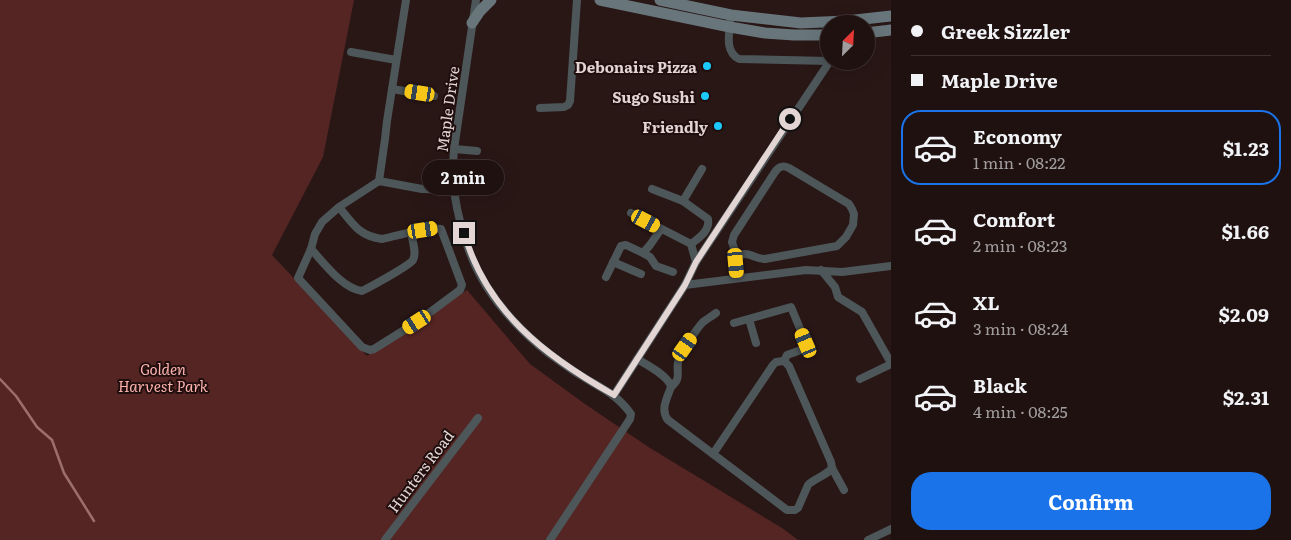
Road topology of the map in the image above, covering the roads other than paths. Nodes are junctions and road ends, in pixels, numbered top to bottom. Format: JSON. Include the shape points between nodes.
{"nodes":[{"id":1,"x":406,"y":0,"type":"edge"},
{"id":2,"x":476,"y":0,"type":"edge"},
{"id":3,"x":491,"y":0,"type":"edge"},
{"id":4,"x":577,"y":0,"type":"edge"},
{"id":5,"x":600,"y":0,"type":"edge"},
{"id":6,"x":660,"y":0,"type":"edge"},
{"id":7,"x":731,"y":15,"type":"junction"},
{"id":8,"x":891,"y":16,"type":"edge"},
{"id":9,"x":472,"y":23,"type":"junction"},
{"id":10,"x":730,"y":27,"type":"junction"},
{"id":11,"x":891,"y":30,"type":"edge"},
{"id":12,"x":875,"y":31,"type":"edge"},
{"id":13,"x":820,"y":35,"type":"edge"},
{"id":14,"x":351,"y":52,"type":"dead end"},
{"id":15,"x":396,"y":60,"type":"junction"},
{"id":16,"x":820,"y":61,"type":"edge"},
{"id":17,"x":823,"y":70,"type":"edge"},
{"id":18,"x":392,"y":89,"type":"junction"},
{"id":19,"x":434,"y":96,"type":"dead end"},
{"id":20,"x":540,"y":108,"type":"dead end"},
{"id":21,"x":454,"y":149,"type":"junction"},
{"id":22,"x":477,"y":151,"type":"dead end"},
{"id":23,"x":702,"y":169,"type":"dead end"},
{"id":24,"x":379,"y":181,"type":"junction"},
{"id":25,"x":652,"y":189,"type":"dead end"},
{"id":26,"x":454,"y":190,"type":"junction"},
{"id":27,"x":684,"y":202,"type":"junction"},
{"id":28,"x":339,"y":207,"type":"junction"},
{"id":29,"x":631,"y":213,"type":"dead end"},
{"id":30,"x":661,"y":229,"type":"junction"},
{"id":31,"x":411,"y":232,"type":"junction"},
{"id":32,"x":691,"y":244,"type":"junction"},
{"id":33,"x":311,"y":249,"type":"junction"},
{"id":34,"x":643,"y":253,"type":"junction"},
{"id":35,"x":737,"y":257,"type":"junction"},
{"id":36,"x":613,"y":262,"type":"junction"},
{"id":37,"x":696,"y":262,"type":"junction"},
{"id":38,"x":891,"y":266,"type":"edge"},
{"id":39,"x":821,"y":270,"type":"junction"},
{"id":40,"x":673,"y":272,"type":"dead end"},
{"id":41,"x":641,"y":274,"type":"dead end"},
{"id":42,"x":606,"y":277,"type":"dead end"},
{"id":43,"x":737,"y":278,"type":"junction"},
{"id":44,"x":685,"y":285,"type":"junction"},
{"id":45,"x":716,"y":313,"type":"dead end"},
{"id":46,"x":749,"y":319,"type":"junction"},
{"id":47,"x":734,"y":323,"type":"dead end"},
{"id":48,"x":756,"y":343,"type":"dead end"},
{"id":49,"x":637,"y":359,"type":"junction"},
{"id":50,"x":784,"y":361,"type":"junction"},
{"id":51,"x":891,"y":363,"type":"edge"},
{"id":52,"x":860,"y":379,"type":"dead end"},
{"id":53,"x":671,"y":387,"type":"junction"},
{"id":54,"x":614,"y":395,"type":"junction"},
{"id":55,"x":478,"y":418,"type":"dead end"},
{"id":56,"x":713,"y":454,"type":"junction"},
{"id":57,"x":832,"y":468,"type":"junction"},
{"id":58,"x":844,"y":490,"type":"dead end"},
{"id":59,"x":891,"y":529,"type":"edge"},
{"id":60,"x":385,"y":540,"type":"edge"},
{"id":61,"x":550,"y":540,"type":"edge"},
{"id":62,"x":868,"y":540,"type":"edge"}],
"edges":[{"from":1,"to":15,"type":"street"},
{"from":2,"to":9,"type":"street","name":"Maple Drive"},
{"from":3,"to":9,"type":"street"},
{"from":4,"to":20,"type":"street","via":[[570,101],[564,106]]},
{"from":5,"to":10,"type":"street"},
{"from":6,"to":7,"type":"street"},
{"from":7,"to":8,"type":"street","via":[[801,23]]},
{"from":7,"to":10,"type":"street"},
{"from":9,"to":21,"type":"street","name":"Maple Drive"},
{"from":10,"to":13,"type":"street","via":[[765,33]]},
{"from":10,"to":16,"type":"street","via":[[732,54],[739,59]]},
{"from":11,"to":12,"type":"street"},
{"from":14,"to":15,"type":"street"},
{"from":15,"to":18,"type":"street"},
{"from":17,"to":37,"type":"street"},
{"from":18,"to":19,"type":"street"},
{"from":18,"to":24,"type":"street"},
{"from":21,"to":22,"type":"street"},
{"from":21,"to":26,"type":"street","name":"Maple Drive"},
{"from":23,"to":27,"type":"street"},
{"from":24,"to":26,"type":"street","via":[[422,189]]},
{"from":24,"to":28,"type":"street"},
{"from":25,"to":27,"type":"street"},
{"from":26,"to":54,"type":"street","name":"Maple Drive","via":[[468,247],[487,288],[519,326],[556,359]]},
{"from":27,"to":32,"type":"street","via":[[709,220],[702,235]]},
{"from":28,"to":31,"type":"street","via":[[358,230],[373,238]]},
{"from":28,"to":33,"type":"street","via":[[319,226]]},
{"from":29,"to":30,"type":"street"},
{"from":30,"to":32,"type":"street"},
{"from":30,"to":34,"type":"street"},
{"from":31,"to":33,"type":"street","via":[[413,260],[362,290],[341,281]]},
{"from":31,"to":33,"type":"street","via":[[441,229],[462,288],[374,350],[362,347],[298,278]]},
{"from":32,"to":37,"type":"street"},
{"from":34,"to":36,"type":"street","via":[[624,245]]},
{"from":34,"to":40,"type":"street","via":[[656,266]]},
{"from":35,"to":35,"type":"street","via":[[744,254],[765,258],[837,246],[851,230],[852,209],[790,168],[781,166],[734,235],[732,242]]},
{"from":35,"to":43,"type":"street"},
{"from":36,"to":41,"type":"street"},
{"from":36,"to":42,"type":"street"},
{"from":37,"to":44,"type":"street"},
{"from":38,"to":39,"type":"street","via":[[842,272]]},
{"from":39,"to":43,"type":"street"},
{"from":39,"to":51,"type":"street","via":[[835,287],[838,297],[862,312]]},
{"from":43,"to":44,"type":"street"},
{"from":44,"to":49,"type":"street"},
{"from":45,"to":53,"type":"street","via":[[702,324],[685,347],[678,362],[678,376]]},
{"from":46,"to":47,"type":"street"},
{"from":46,"to":48,"type":"street"},
{"from":46,"to":50,"type":"street","via":[[791,307],[806,343]]},
{"from":49,"to":53,"type":"street","via":[[669,380]]},
{"from":49,"to":54,"type":"street"},
{"from":50,"to":56,"type":"street","via":[[776,362]]},
{"from":50,"to":57,"type":"street","via":[[789,366]]},
{"from":51,"to":52,"type":"street"},
{"from":53,"to":56,"type":"street","via":[[664,416]]},
{"from":54,"to":61,"type":"street","via":[[625,405],[630,418]]},
{"from":55,"to":60,"type":"street","name":"Hunters Road"},
{"from":56,"to":57,"type":"street","via":[[791,511],[798,508],[811,482]]},
{"from":57,"to":58,"type":"street"},
{"from":59,"to":62,"type":"street"}]}
